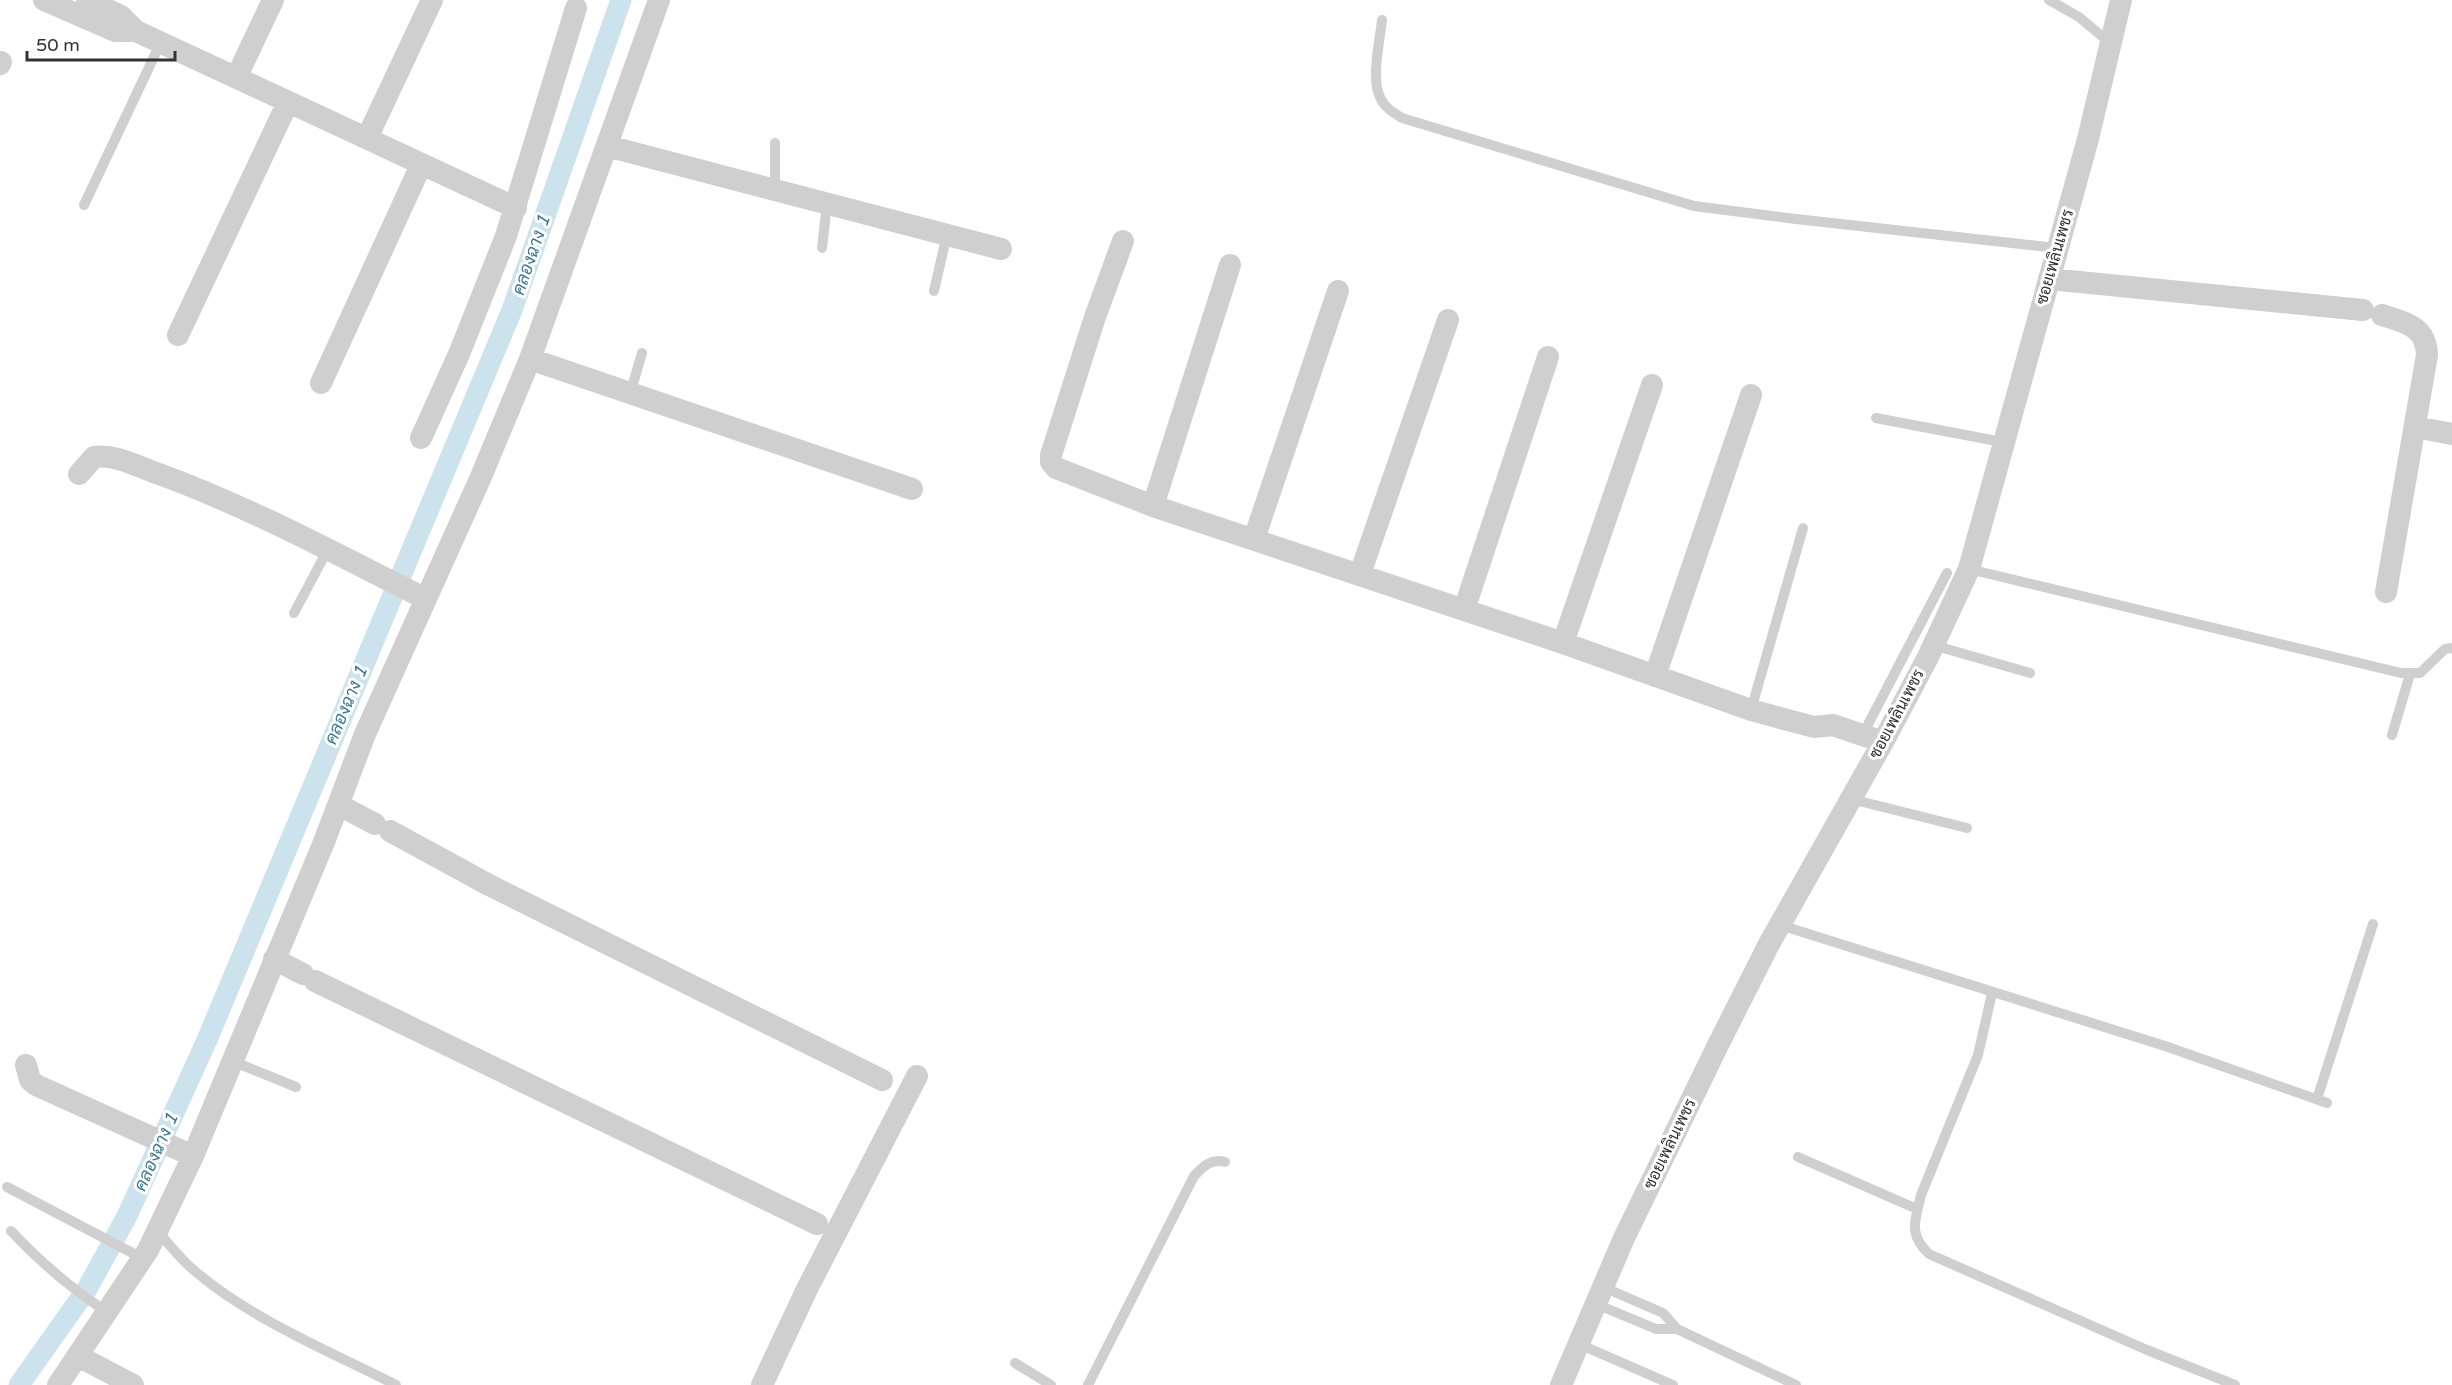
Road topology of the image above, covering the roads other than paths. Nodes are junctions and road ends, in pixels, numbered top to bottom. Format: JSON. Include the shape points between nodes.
{"nodes":[{"id":1,"x":44,"y":0,"type":"edge"},
{"id":2,"x":87,"y":0,"type":"edge"},
{"id":3,"x":273,"y":0,"type":"edge"},
{"id":4,"x":432,"y":0,"type":"edge"},
{"id":5,"x":659,"y":0,"type":"edge"},
{"id":6,"x":2049,"y":0,"type":"edge"},
{"id":7,"x":2121,"y":0,"type":"edge"},
{"id":8,"x":576,"y":8,"type":"dead end"},
{"id":9,"x":125,"y":20,"type":"edge"},
{"id":10,"x":1382,"y":20,"type":"dead end"},
{"id":11,"x":161,"y":42,"type":"junction"},
{"id":12,"x":2110,"y":44,"type":"junction"},
{"id":13,"x":237,"y":76,"type":"junction"},
{"id":14,"x":288,"y":102,"type":"junction"},
{"id":15,"x":367,"y":138,"type":"junction"},
{"id":16,"x":775,"y":143,"type":"dead end"},
{"id":17,"x":608,"y":146,"type":"junction"},
{"id":18,"x":421,"y":165,"type":"junction"},
{"id":19,"x":775,"y":190,"type":"junction"},
{"id":20,"x":827,"y":204,"type":"junction"},
{"id":21,"x":84,"y":205,"type":"dead end"},
{"id":22,"x":516,"y":208,"type":"junction"},
{"id":23,"x":947,"y":234,"type":"junction"},
{"id":24,"x":1123,"y":241,"type":"dead end"},
{"id":25,"x":822,"y":248,"type":"dead end"},
{"id":26,"x":2057,"y":248,"type":"junction"},
{"id":27,"x":1001,"y":249,"type":"dead end"},
{"id":28,"x":1230,"y":265,"type":"dead end"},
{"id":29,"x":2049,"y":279,"type":"junction"},
{"id":30,"x":934,"y":291,"type":"dead end"},
{"id":31,"x":1338,"y":291,"type":"dead end"},
{"id":32,"x":1448,"y":320,"type":"dead end"},
{"id":33,"x":178,"y":335,"type":"dead end"},
{"id":34,"x":642,"y":353,"type":"dead end"},
{"id":35,"x":1548,"y":357,"type":"dead end"},
{"id":36,"x":530,"y":359,"type":"junction"},
{"id":37,"x":321,"y":383,"type":"dead end"},
{"id":38,"x":1652,"y":385,"type":"dead end"},
{"id":39,"x":630,"y":394,"type":"junction"},
{"id":40,"x":1751,"y":395,"type":"dead end"},
{"id":41,"x":1876,"y":418,"type":"dead end"},
{"id":42,"x":2415,"y":427,"type":"junction"},
{"id":43,"x":2452,"y":434,"type":"edge"},
{"id":44,"x":421,"y":438,"type":"dead end"},
{"id":45,"x":2002,"y":442,"type":"junction"},
{"id":46,"x":80,"y":474,"type":"dead end"},
{"id":47,"x":912,"y":489,"type":"dead end"},
{"id":48,"x":1153,"y":506,"type":"junction"},
{"id":49,"x":1803,"y":528,"type":"dead end"},
{"id":50,"x":1254,"y":539,"type":"junction"},
{"id":51,"x":328,"y":549,"type":"junction"},
{"id":52,"x":1958,"y":571,"type":"junction"},
{"id":53,"x":1360,"y":574,"type":"junction"},
{"id":54,"x":2386,"y":592,"type":"dead end"},
{"id":55,"x":421,"y":597,"type":"junction"},
{"id":56,"x":1464,"y":610,"type":"junction"},
{"id":57,"x":294,"y":613,"type":"dead end"},
{"id":58,"x":1563,"y":643,"type":"junction"},
{"id":59,"x":1933,"y":645,"type":"junction"},
{"id":60,"x":2452,"y":648,"type":"edge"},
{"id":61,"x":2030,"y":673,"type":"dead end"},
{"id":62,"x":2410,"y":674,"type":"junction"},
{"id":63,"x":1655,"y":676,"type":"junction"},
{"id":64,"x":1751,"y":710,"type":"junction"},
{"id":65,"x":2392,"y":735,"type":"dead end"},
{"id":66,"x":1874,"y":744,"type":"junction"},
{"id":67,"x":1851,"y":799,"type":"junction"},
{"id":68,"x":339,"y":805,"type":"junction"},
{"id":69,"x":1967,"y":828,"type":"dead end"},
{"id":70,"x":2373,"y":924,"type":"dead end"},
{"id":71,"x":1780,"y":925,"type":"junction"},
{"id":72,"x":274,"y":959,"type":"junction"},
{"id":73,"x":1992,"y":993,"type":"junction"},
{"id":74,"x":232,"y":1061,"type":"junction"},
{"id":75,"x":26,"y":1065,"type":"dead end"},
{"id":76,"x":917,"y":1076,"type":"dead end"},
{"id":77,"x":882,"y":1080,"type":"dead end"},
{"id":78,"x":296,"y":1087,"type":"dead end"},
{"id":79,"x":188,"y":1154,"type":"junction"},
{"id":80,"x":1798,"y":1157,"type":"dead end"},
{"id":81,"x":1225,"y":1162,"type":"dead end"},
{"id":82,"x":7,"y":1187,"type":"dead end"},
{"id":83,"x":1917,"y":1209,"type":"junction"},
{"id":84,"x":817,"y":1224,"type":"dead end"},
{"id":85,"x":11,"y":1231,"type":"dead end"},
{"id":86,"x":158,"y":1232,"type":"junction"},
{"id":87,"x":138,"y":1256,"type":"junction"},
{"id":88,"x":1599,"y":1296,"type":"junction"},
{"id":89,"x":104,"y":1310,"type":"junction"},
{"id":90,"x":1677,"y":1329,"type":"junction"},
{"id":91,"x":1579,"y":1344,"type":"junction"},
{"id":92,"x":78,"y":1356,"type":"junction"},
{"id":93,"x":1015,"y":1362,"type":"dead end"},
{"id":94,"x":58,"y":1385,"type":"edge"},
{"id":95,"x":133,"y":1385,"type":"edge"},
{"id":96,"x":396,"y":1385,"type":"edge"},
{"id":97,"x":762,"y":1385,"type":"edge"},
{"id":98,"x":1051,"y":1385,"type":"edge"},
{"id":99,"x":1088,"y":1385,"type":"edge"},
{"id":100,"x":1561,"y":1385,"type":"edge"},
{"id":101,"x":1673,"y":1385,"type":"edge"},
{"id":102,"x":1796,"y":1385,"type":"edge"},
{"id":103,"x":2235,"y":1385,"type":"edge"}],
"edges":[{"from":1,"to":9,"type":"street"},
{"from":2,"to":9,"type":"street"},
{"from":3,"to":13,"type":"street"},
{"from":4,"to":15,"type":"street"},
{"from":5,"to":17,"type":"street"},
{"from":6,"to":12,"type":"lane","via":[[2079,17]]},
{"from":7,"to":12,"type":"street","name":"ซอยเพลินเพชร"},
{"from":8,"to":22,"type":"street"},
{"from":9,"to":11,"type":"street"},
{"from":10,"to":26,"type":"lane","via":[[1375,79],[1379,98],[1402,118],[1694,206]]},
{"from":11,"to":13,"type":"street"},
{"from":11,"to":21,"type":"lane"},
{"from":12,"to":26,"type":"street","name":"ซอยเพลินเพชร"},
{"from":13,"to":14,"type":"street"},
{"from":14,"to":15,"type":"street"},
{"from":14,"to":33,"type":"street"},
{"from":15,"to":18,"type":"street"},
{"from":16,"to":19,"type":"lane"},
{"from":17,"to":19,"type":"street"},
{"from":17,"to":36,"type":"street"},
{"from":18,"to":22,"type":"street"},
{"from":18,"to":37,"type":"street"},
{"from":19,"to":20,"type":"street"},
{"from":20,"to":23,"type":"street"},
{"from":20,"to":25,"type":"lane"},
{"from":22,"to":44,"type":"street","via":[[459,354]]},
{"from":23,"to":27,"type":"street"},
{"from":23,"to":30,"type":"lane"},
{"from":24,"to":48,"type":"street","via":[[1082,355],[1051,462],[1056,468]]},
{"from":26,"to":29,"type":"street","name":"ซอยเพลินเพชร"},
{"from":28,"to":48,"type":"street"},
{"from":29,"to":42,"type":"street","via":[[2373,313],[2412,326],[2427,342]]},
{"from":29,"to":45,"type":"street","name":"ซอยเพลินเพชร"},
{"from":31,"to":50,"type":"street"},
{"from":32,"to":53,"type":"street"},
{"from":34,"to":39,"type":"lane"},
{"from":35,"to":56,"type":"street"},
{"from":36,"to":39,"type":"street"},
{"from":36,"to":55,"type":"street","via":[[480,479]]},
{"from":38,"to":58,"type":"street"},
{"from":39,"to":47,"type":"street"},
{"from":40,"to":63,"type":"street"},
{"from":41,"to":45,"type":"lane"},
{"from":42,"to":43,"type":"street"},
{"from":42,"to":54,"type":"street"},
{"from":45,"to":52,"type":"street","name":"ซอยเพลินเพชร"},
{"from":46,"to":51,"type":"street","via":[[94,457],[116,458],[195,487]]},
{"from":48,"to":50,"type":"street"},
{"from":49,"to":64,"type":"lane"},
{"from":50,"to":53,"type":"street"},
{"from":51,"to":55,"type":"street"},
{"from":51,"to":57,"type":"lane"},
{"from":52,"to":59,"type":"street","name":"ซอยเพลินเพชร"},
{"from":52,"to":62,"type":"lane"},
{"from":52,"to":66,"type":"lane"},
{"from":53,"to":56,"type":"street"},
{"from":55,"to":68,"type":"street"},
{"from":56,"to":58,"type":"street"},
{"from":58,"to":63,"type":"street"},
{"from":59,"to":61,"type":"lane"},
{"from":59,"to":66,"type":"street","name":"ซอยเพลินเพชร"},
{"from":60,"to":62,"type":"lane","via":[[2445,649],[2420,673]]},
{"from":62,"to":65,"type":"lane"},
{"from":63,"to":64,"type":"street"},
{"from":64,"to":66,"type":"street","via":[[1814,727],[1827,739]]},
{"from":66,"to":67,"type":"street","name":"ซอยเพลินเพชร"},
{"from":67,"to":69,"type":"lane"},
{"from":67,"to":71,"type":"street","name":"ซอยเพลินเพชร"},
{"from":68,"to":72,"type":"street"},
{"from":68,"to":77,"type":"street","via":[[489,885]]},
{"from":70,"to":73,"type":"lane","via":[[2322,1101],[2165,1046]]},
{"from":71,"to":73,"type":"lane"},
{"from":71,"to":88,"type":"street","name":"ซอยเพลินเพชร"},
{"from":72,"to":74,"type":"street"},
{"from":72,"to":84,"type":"street"},
{"from":73,"to":83,"type":"lane","via":[[1978,1055]]},
{"from":74,"to":78,"type":"lane"},
{"from":74,"to":79,"type":"street"},
{"from":75,"to":79,"type":"street","via":[[30,1080],[36,1085]]},
{"from":76,"to":97,"type":"street"},
{"from":79,"to":86,"type":"street"},
{"from":80,"to":83,"type":"lane"},
{"from":81,"to":99,"type":"lane","via":[[1205,1164],[1194,1176]]},
{"from":82,"to":87,"type":"lane"},
{"from":83,"to":103,"type":"lane","via":[[1914,1234],[1929,1254]]},
{"from":85,"to":89,"type":"lane","via":[[75,1290]]},
{"from":86,"to":87,"type":"street"},
{"from":86,"to":96,"type":"lane","via":[[194,1271],[221,1292]]},
{"from":87,"to":89,"type":"street"},
{"from":88,"to":90,"type":"lane","via":[[1656,1329]]},
{"from":88,"to":90,"type":"lane","via":[[1663,1313]]},
{"from":88,"to":91,"type":"street","name":"ซอยเพลินเพชร"},
{"from":89,"to":92,"type":"street"},
{"from":90,"to":102,"type":"lane"},
{"from":91,"to":100,"type":"street","name":"ซอยเพลินเพชร"},
{"from":91,"to":101,"type":"lane"},
{"from":92,"to":94,"type":"street"},
{"from":92,"to":95,"type":"street"},
{"from":93,"to":98,"type":"lane"}]}
